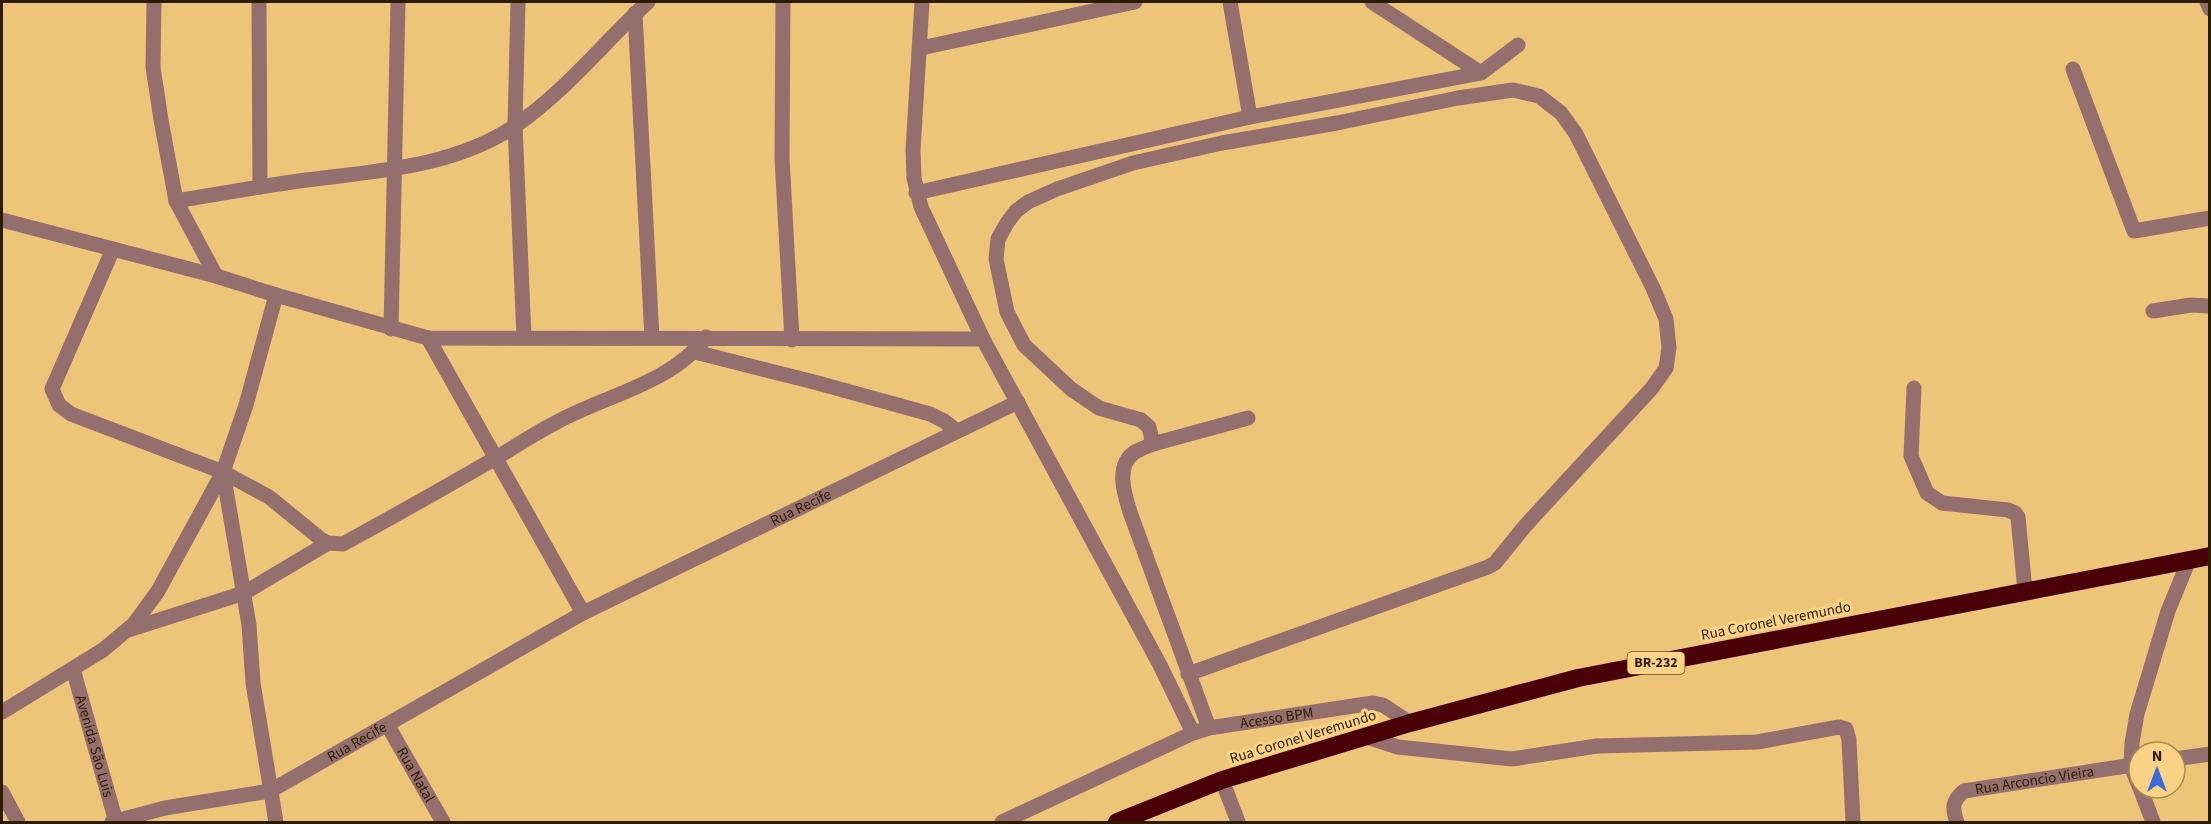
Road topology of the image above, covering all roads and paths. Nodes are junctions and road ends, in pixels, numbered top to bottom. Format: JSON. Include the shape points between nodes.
{"nodes":[{"id":1,"x":154,"y":2,"type":"edge"},
{"id":2,"x":259,"y":2,"type":"edge"},
{"id":3,"x":398,"y":2,"type":"edge"},
{"id":4,"x":518,"y":2,"type":"edge"},
{"id":5,"x":648,"y":2,"type":"edge"},
{"id":6,"x":783,"y":2,"type":"edge"},
{"id":7,"x":922,"y":2,"type":"edge"},
{"id":8,"x":1136,"y":2,"type":"edge"},
{"id":9,"x":1230,"y":2,"type":"edge"},
{"id":10,"x":1372,"y":2,"type":"edge"},
{"id":11,"x":2207,"y":2,"type":"edge"},
{"id":12,"x":1098,"y":5,"type":"edge"},
{"id":13,"x":2210,"y":9,"type":"edge"},
{"id":14,"x":635,"y":13,"type":"junction"},
{"id":15,"x":1518,"y":45,"type":"dead end"},
{"id":16,"x":921,"y":48,"type":"junction"},
{"id":17,"x":2073,"y":69,"type":"dead end"},
{"id":18,"x":1481,"y":73,"type":"junction"},
{"id":19,"x":1250,"y":117,"type":"junction"},
{"id":20,"x":515,"y":125,"type":"junction"},
{"id":21,"x":394,"y":169,"type":"junction"},
{"id":22,"x":260,"y":187,"type":"junction"},
{"id":23,"x":916,"y":193,"type":"junction"},
{"id":24,"x":176,"y":201,"type":"junction"},
{"id":25,"x":2210,"y":218,"type":"edge"},
{"id":26,"x":2,"y":220,"type":"edge"},
{"id":27,"x":112,"y":249,"type":"junction"},
{"id":28,"x":216,"y":276,"type":"junction"},
{"id":29,"x":276,"y":296,"type":"junction"},
{"id":30,"x":2210,"y":306,"type":"edge"},
{"id":31,"x":2153,"y":311,"type":"dead end"},
{"id":32,"x":391,"y":329,"type":"junction"},
{"id":33,"x":524,"y":337,"type":"junction"},
{"id":34,"x":706,"y":337,"type":"junction"},
{"id":35,"x":428,"y":338,"type":"junction"},
{"id":36,"x":652,"y":338,"type":"junction"},
{"id":37,"x":983,"y":339,"type":"junction"},
{"id":38,"x":792,"y":340,"type":"junction"},
{"id":39,"x":694,"y":352,"type":"junction"},
{"id":40,"x":1914,"y":387,"type":"dead end"},
{"id":41,"x":1018,"y":402,"type":"junction"},
{"id":42,"x":1248,"y":418,"type":"dead end"},
{"id":43,"x":957,"y":431,"type":"junction"},
{"id":44,"x":1153,"y":444,"type":"junction"},
{"id":45,"x":496,"y":459,"type":"junction"},
{"id":46,"x":223,"y":472,"type":"junction"},
{"id":47,"x":328,"y":543,"type":"junction"},
{"id":48,"x":2210,"y":556,"type":"edge"},
{"id":49,"x":2189,"y":560,"type":"junction"},
{"id":50,"x":2025,"y":591,"type":"junction"},
{"id":51,"x":244,"y":593,"type":"junction"},
{"id":52,"x":583,"y":613,"type":"junction"},
{"id":53,"x":127,"y":630,"type":"junction"},
{"id":54,"x":73,"y":669,"type":"junction"},
{"id":55,"x":1188,"y":674,"type":"junction"},
{"id":56,"x":2,"y":712,"type":"edge"},
{"id":57,"x":1410,"y":723,"type":"junction"},
{"id":58,"x":388,"y":726,"type":"junction"},
{"id":59,"x":1209,"y":728,"type":"junction"},
{"id":60,"x":1193,"y":733,"type":"junction"},
{"id":61,"x":1367,"y":736,"type":"junction"},
{"id":62,"x":2133,"y":740,"type":"edge"},
{"id":63,"x":2210,"y":754,"type":"edge"},
{"id":64,"x":2187,"y":757,"type":"edge"},
{"id":65,"x":2127,"y":766,"type":"edge"},
{"id":66,"x":1222,"y":780,"type":"junction"},
{"id":67,"x":270,"y":791,"type":"junction"},
{"id":68,"x":2,"y":792,"type":"edge"},
{"id":69,"x":2144,"y":800,"type":"edge"},
{"id":70,"x":1955,"y":818,"type":"edge"},
{"id":71,"x":18,"y":822,"type":"edge"},
{"id":72,"x":114,"y":822,"type":"edge"},
{"id":73,"x":276,"y":822,"type":"edge"},
{"id":74,"x":443,"y":822,"type":"edge"},
{"id":75,"x":1002,"y":822,"type":"edge"},
{"id":76,"x":1117,"y":822,"type":"edge"},
{"id":77,"x":1238,"y":822,"type":"edge"},
{"id":78,"x":1853,"y":822,"type":"edge"},
{"id":79,"x":2153,"y":822,"type":"edge"}],
"edges":[{"from":1,"to":24,"type":"street","via":[[153,67]]},
{"from":2,"to":22,"type":"street"},
{"from":3,"to":21,"type":"street"},
{"from":4,"to":20,"type":"street"},
{"from":5,"to":14,"type":"street"},
{"from":6,"to":38,"type":"street","via":[[782,158]]},
{"from":7,"to":16,"type":"street"},
{"from":8,"to":12,"type":"street"},
{"from":9,"to":19,"type":"street"},
{"from":10,"to":18,"type":"street"},
{"from":11,"to":13,"type":"street"},
{"from":12,"to":16,"type":"street"},
{"from":14,"to":20,"type":"street","via":[[571,78]]},
{"from":14,"to":36,"type":"street"},
{"from":15,"to":18,"type":"street"},
{"from":16,"to":23,"type":"street","via":[[913,150]]},
{"from":17,"to":25,"type":"street","via":[[2134,231]]},
{"from":18,"to":19,"type":"street"},
{"from":19,"to":23,"type":"street"},
{"from":20,"to":21,"type":"street","via":[[450,157]]},
{"from":20,"to":33,"type":"street"},
{"from":21,"to":22,"type":"street"},
{"from":21,"to":32,"type":"street"},
{"from":22,"to":24,"type":"street"},
{"from":23,"to":37,"type":"street"},
{"from":24,"to":28,"type":"street"},
{"from":26,"to":27,"type":"street"},
{"from":27,"to":28,"type":"street"},
{"from":27,"to":46,"type":"street","via":[[52,389],[59,405],[71,414]]},
{"from":28,"to":29,"type":"street"},
{"from":29,"to":32,"type":"street"},
{"from":29,"to":46,"type":"street"},
{"from":30,"to":31,"type":"street"},
{"from":32,"to":35,"type":"street"},
{"from":33,"to":35,"type":"street"},
{"from":33,"to":36,"type":"street"},
{"from":34,"to":36,"type":"street"},
{"from":34,"to":38,"type":"street"},
{"from":34,"to":39,"type":"street"},
{"from":35,"to":45,"type":"street"},
{"from":37,"to":38,"type":"street"},
{"from":37,"to":41,"type":"street"},
{"from":39,"to":43,"type":"street","via":[[930,414]]},
{"from":39,"to":45,"type":"street","via":[[682,363],[558,421]]},
{"from":40,"to":50,"type":"street","via":[[1911,456],[1927,493],[1942,503],[2015,513]]},
{"from":41,"to":43,"type":"street","name":"Rua Recife"},
{"from":41,"to":60,"type":"street","via":[[1160,664]]},
{"from":42,"to":44,"type":"street"},
{"from":43,"to":52,"type":"street","name":"Rua Recife"},
{"from":44,"to":55,"type":"street","via":[[1128,459],[1122,474],[1124,491]]},
{"from":44,"to":55,"type":"street","via":[[1149,427],[1141,420],[1099,408],[1071,390],[1024,345],[1007,312],[996,259],[998,239],[1006,223],[1028,202],[1133,164],[1458,98],[1513,90],[1539,96],[1561,113],[1576,134],[1666,319],[1666,368],[1652,388],[1495,563]]},
{"from":45,"to":47,"type":"street","via":[[343,544]]},
{"from":45,"to":52,"type":"street"},
{"from":46,"to":47,"type":"street","via":[[269,497]]},
{"from":46,"to":51,"type":"street"},
{"from":46,"to":53,"type":"street","via":[[158,591]]},
{"from":47,"to":51,"type":"street"},
{"from":48,"to":49,"type":"highway","name":"Rua Coronel Veremundo","number":"BR-232"},
{"from":49,"to":50,"type":"highway","name":"Rua Coronel Veremundo","number":"BR-232"},
{"from":49,"to":62,"type":"street","via":[[2168,611]]},
{"from":50,"to":57,"type":"highway","name":"Rua Coronel Veremundo","number":"BR-232","via":[[1578,678]]},
{"from":51,"to":53,"type":"street"},
{"from":51,"to":67,"type":"street"},
{"from":52,"to":58,"type":"street","name":"Rua Recife"},
{"from":53,"to":54,"type":"street"},
{"from":54,"to":56,"type":"street"},
{"from":54,"to":72,"type":"street","name":"Avenida São Luis"},
{"from":55,"to":59,"type":"street"},
{"from":57,"to":59,"type":"street","name":"Acesso BPM","via":[[1373,703]]},
{"from":57,"to":61,"type":"highway","name":"Rua Coronel Veremundo","number":"BR-232"},
{"from":58,"to":67,"type":"street","name":"Rua Recife"},
{"from":58,"to":74,"type":"street","name":"Rua Natal"},
{"from":59,"to":60,"type":"street","name":"Acesso BPM"},
{"from":60,"to":75,"type":"street","name":"Acesso BPM"},
{"from":61,"to":66,"type":"highway","name":"Rua Coronel Veremundo","number":"BR-232"},
{"from":61,"to":78,"type":"street","via":[[1398,747],[1512,759],[1597,746],[1757,742],[1839,726],[1846,729],[1849,740]]},
{"from":63,"to":64,"type":"street"},
{"from":65,"to":70,"type":"street","name":"Rua Arconcio Vieira","via":[[1964,791],[1953,804]]},
{"from":66,"to":76,"type":"highway","name":"Rua Coronel Veremundo","number":"BR-232"},
{"from":66,"to":77,"type":"street"},
{"from":67,"to":72,"type":"street","name":"Rua Recife","via":[[165,808]]},
{"from":67,"to":73,"type":"street"},
{"from":68,"to":71,"type":"street"},
{"from":69,"to":79,"type":"street"}]}
